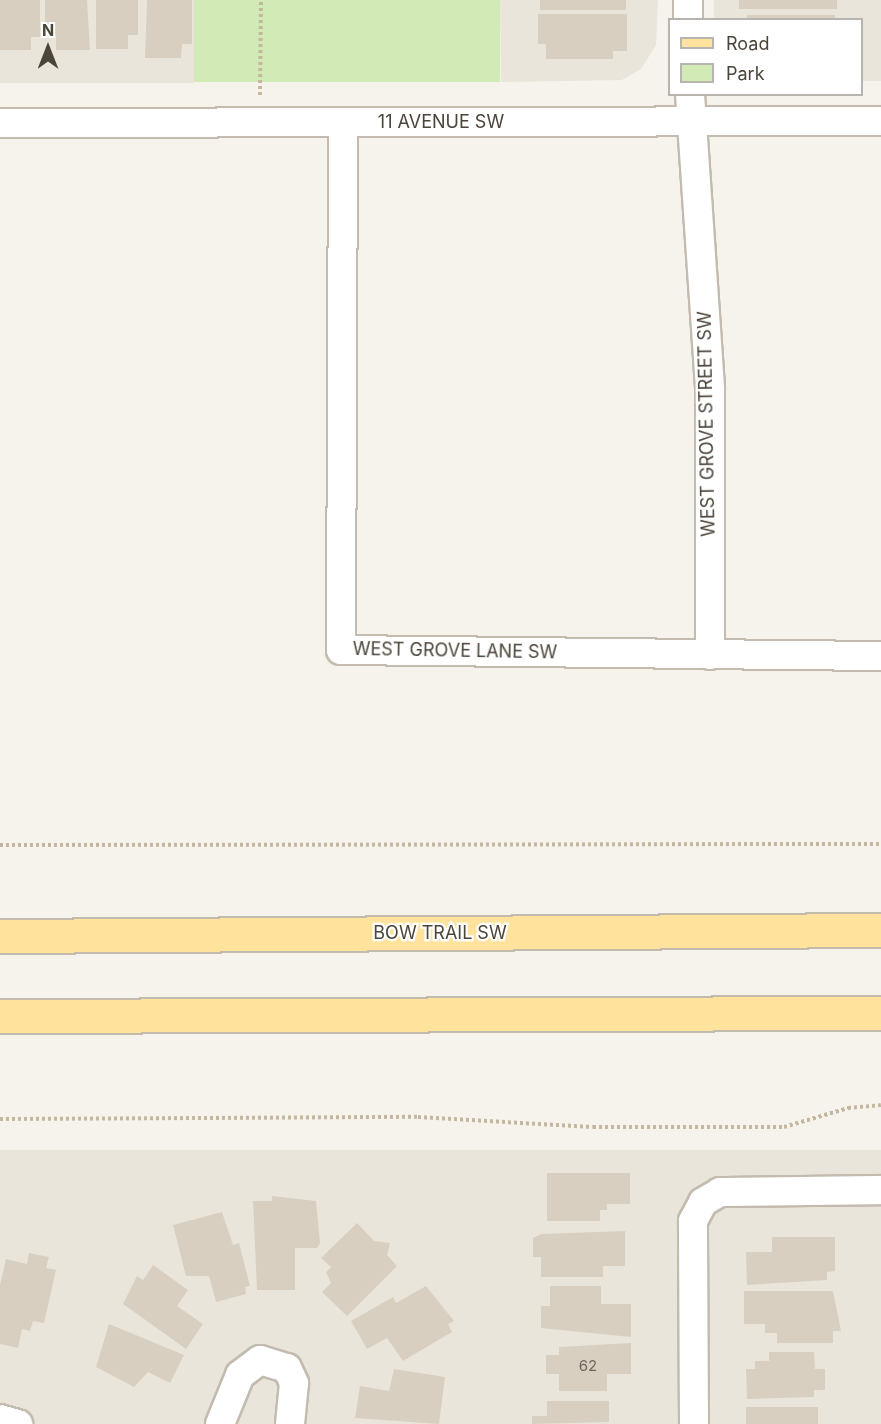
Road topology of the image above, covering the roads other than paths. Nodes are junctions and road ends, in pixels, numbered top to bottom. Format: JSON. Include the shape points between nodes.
{"nodes":[{"id":1,"x":688,"y":0,"type":"edge"},
{"id":2,"x":688,"y":18,"type":"edge"},
{"id":3,"x":691,"y":108,"type":"edge"},
{"id":4,"x":881,"y":121,"type":"edge"},
{"id":5,"x":0,"y":123,"type":"edge"},
{"id":6,"x":343,"y":123,"type":"junction"},
{"id":7,"x":710,"y":655,"type":"junction"},
{"id":8,"x":881,"y":656,"type":"edge"},
{"id":9,"x":881,"y":930,"type":"edge"},
{"id":10,"x":0,"y":936,"type":"edge"},
{"id":11,"x":881,"y":1013,"type":"edge"},
{"id":12,"x":0,"y":1016,"type":"edge"},
{"id":13,"x":881,"y":1190,"type":"edge"},
{"id":14,"x":0,"y":1419,"type":"edge"},
{"id":15,"x":18,"y":1424,"type":"edge"},
{"id":16,"x":220,"y":1424,"type":"edge"},
{"id":17,"x":290,"y":1424,"type":"edge"},
{"id":18,"x":694,"y":1424,"type":"edge"}],
"edges":[{"from":1,"to":2,"type":"street"},
{"from":3,"to":4,"type":"street","name":"11 AVENUE SW"},
{"from":3,"to":6,"type":"street","name":"11 AVENUE SW"},
{"from":3,"to":7,"type":"street","name":"WEST GROVE STREET SW","via":[[710,389]]},
{"from":5,"to":6,"type":"street","name":"11 AVENUE SW"},
{"from":6,"to":7,"type":"street","name":"WEST GROVE LANE SW","via":[[341,650]]},
{"from":7,"to":8,"type":"street","name":"WEST GROVE LANE SW"},
{"from":9,"to":10,"type":"main road","name":"BOW TRAIL SW"},
{"from":11,"to":12,"type":"main road"},
{"from":13,"to":18,"type":"street","via":[[720,1192],[703,1202],[693,1221]]},
{"from":14,"to":15,"type":"street"},
{"from":16,"to":17,"type":"street","via":[[240,1375],[260,1360],[287,1368],[294,1383]]}]}
